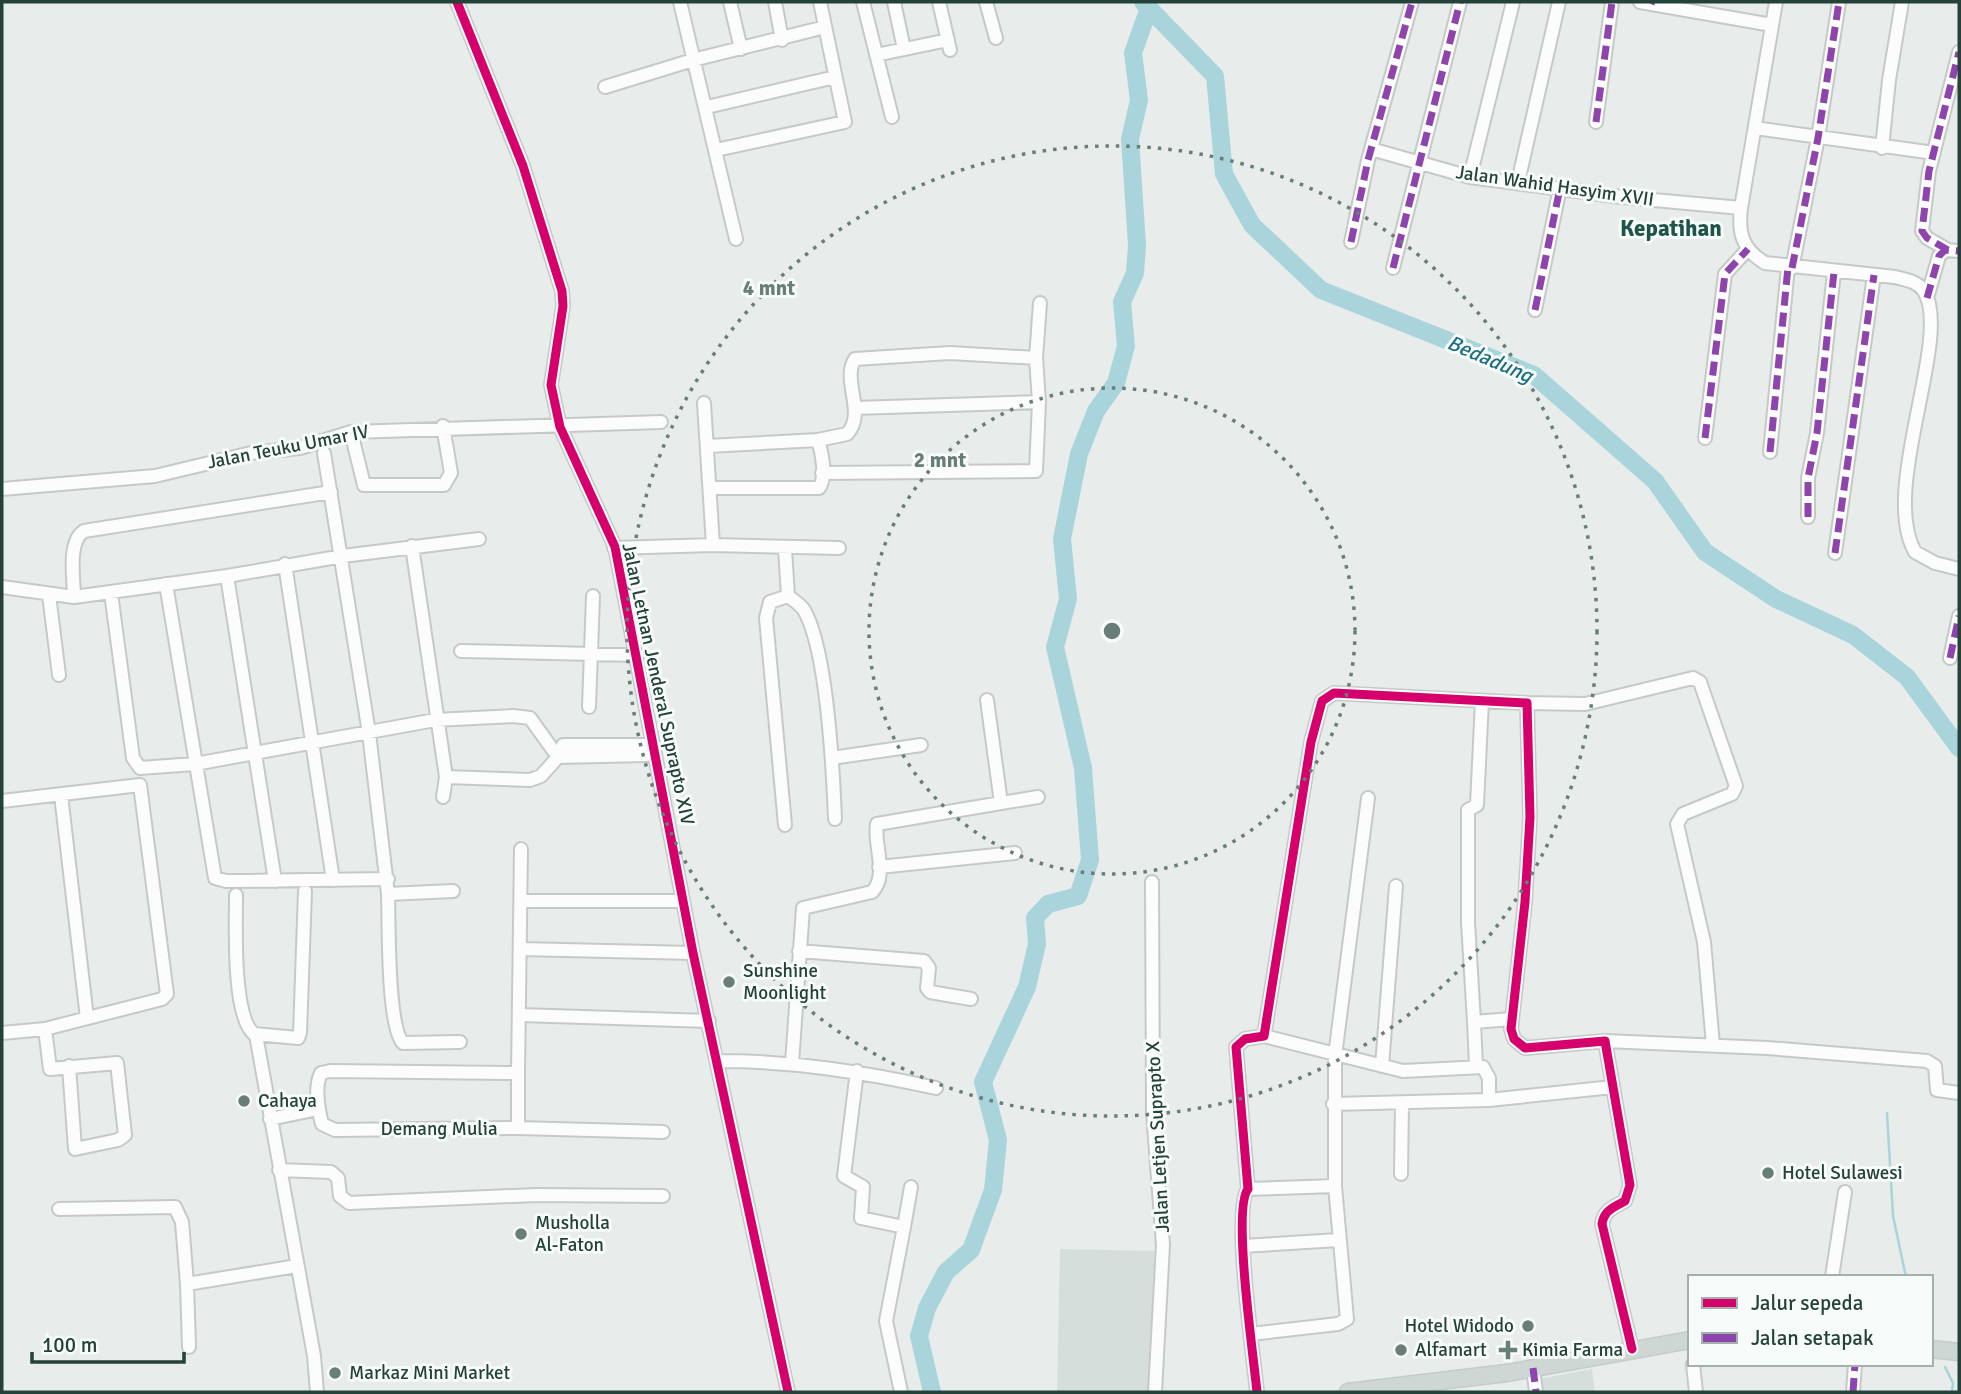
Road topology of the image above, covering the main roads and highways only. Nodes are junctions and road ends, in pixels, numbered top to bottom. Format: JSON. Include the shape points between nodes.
{"nodes":[{"id":1,"x":1688,"y":1340,"type":"edge"},
{"id":2,"x":1933,"y":1349,"type":"edge"},
{"id":3,"x":1959,"y":1352,"type":"edge"},
{"id":4,"x":1348,"y":1392,"type":"edge"}],
"edges":[{"from":1,"to":4,"type":"main road","via":[[1533,1368]]},
{"from":2,"to":3,"type":"main road"}]}
